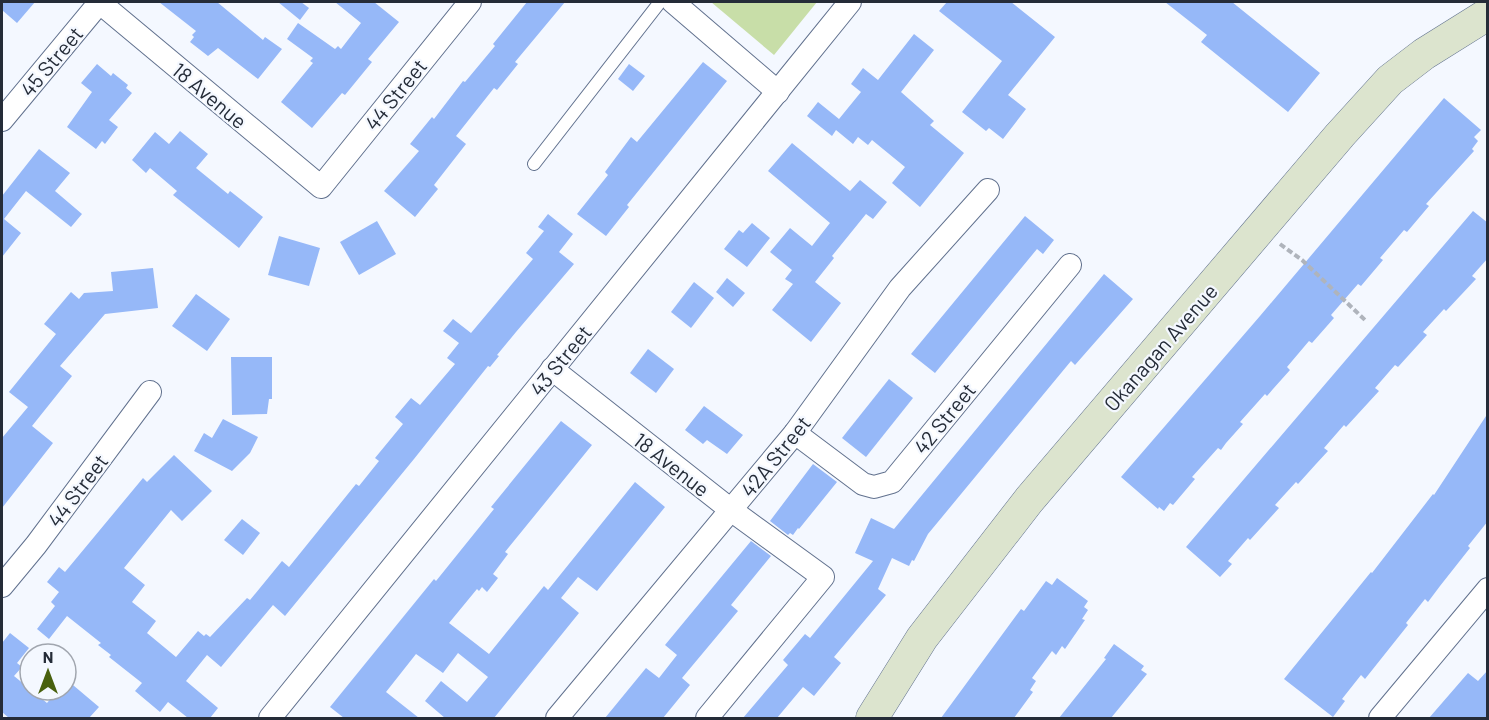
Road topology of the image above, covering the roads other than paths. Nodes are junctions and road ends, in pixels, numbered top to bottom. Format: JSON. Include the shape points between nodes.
{"nodes":[{"id":1,"x":100,"y":2,"type":"edge"},
{"id":2,"x":470,"y":2,"type":"edge"},
{"id":3,"x":660,"y":2,"type":"edge"},
{"id":4,"x":673,"y":2,"type":"edge"},
{"id":5,"x":850,"y":2,"type":"edge"},
{"id":6,"x":1488,"y":14,"type":"edge"},
{"id":7,"x":778,"y":92,"type":"junction"},
{"id":8,"x":2,"y":120,"type":"edge"},
{"id":9,"x":534,"y":164,"type":"dead end"},
{"id":10,"x":321,"y":187,"type":"joint"},
{"id":11,"x":988,"y":190,"type":"dead end"},
{"id":12,"x":1070,"y":265,"type":"dead end"},
{"id":13,"x":552,"y":369,"type":"junction"},
{"id":14,"x":150,"y":392,"type":"dead end"},
{"id":15,"x":795,"y":433,"type":"junction"},
{"id":16,"x":731,"y":510,"type":"junction"},
{"id":17,"x":2,"y":586,"type":"edge"},
{"id":18,"x":1488,"y":589,"type":"edge"},
{"id":19,"x":281,"y":714,"type":"edge"},
{"id":20,"x":557,"y":718,"type":"edge"},
{"id":21,"x":707,"y":718,"type":"edge"},
{"id":22,"x":872,"y":718,"type":"edge"},
{"id":23,"x":1380,"y":718,"type":"edge"}],
"edges":[{"from":1,"to":8,"type":"street","name":"45 Street"},
{"from":1,"to":10,"type":"street","name":"18 Avenue"},
{"from":2,"to":10,"type":"street","name":"44 Street"},
{"from":3,"to":9,"type":"lane"},
{"from":4,"to":7,"type":"street"},
{"from":5,"to":7,"type":"street","name":"43 Street"},
{"from":6,"to":22,"type":"street","name":"Okanagan Avenue","via":[[1390,80],[1340,135],[1029,500],[922,638]]},
{"from":7,"to":13,"type":"street","name":"43 Street"},
{"from":11,"to":15,"type":"street","name":"42A Street","via":[[900,288]]},
{"from":12,"to":15,"type":"street","name":"42 Street","via":[[892,482],[874,487],[862,484]]},
{"from":13,"to":16,"type":"street","name":"18 Avenue"},
{"from":13,"to":19,"type":"street","name":"43 Street"},
{"from":14,"to":17,"type":"street","name":"44 Street"},
{"from":15,"to":16,"type":"street","name":"42A Street"},
{"from":16,"to":20,"type":"street","name":"42A Street"},
{"from":16,"to":21,"type":"street","name":"18 Avenue","via":[[823,577]]},
{"from":18,"to":23,"type":"street"}]}
